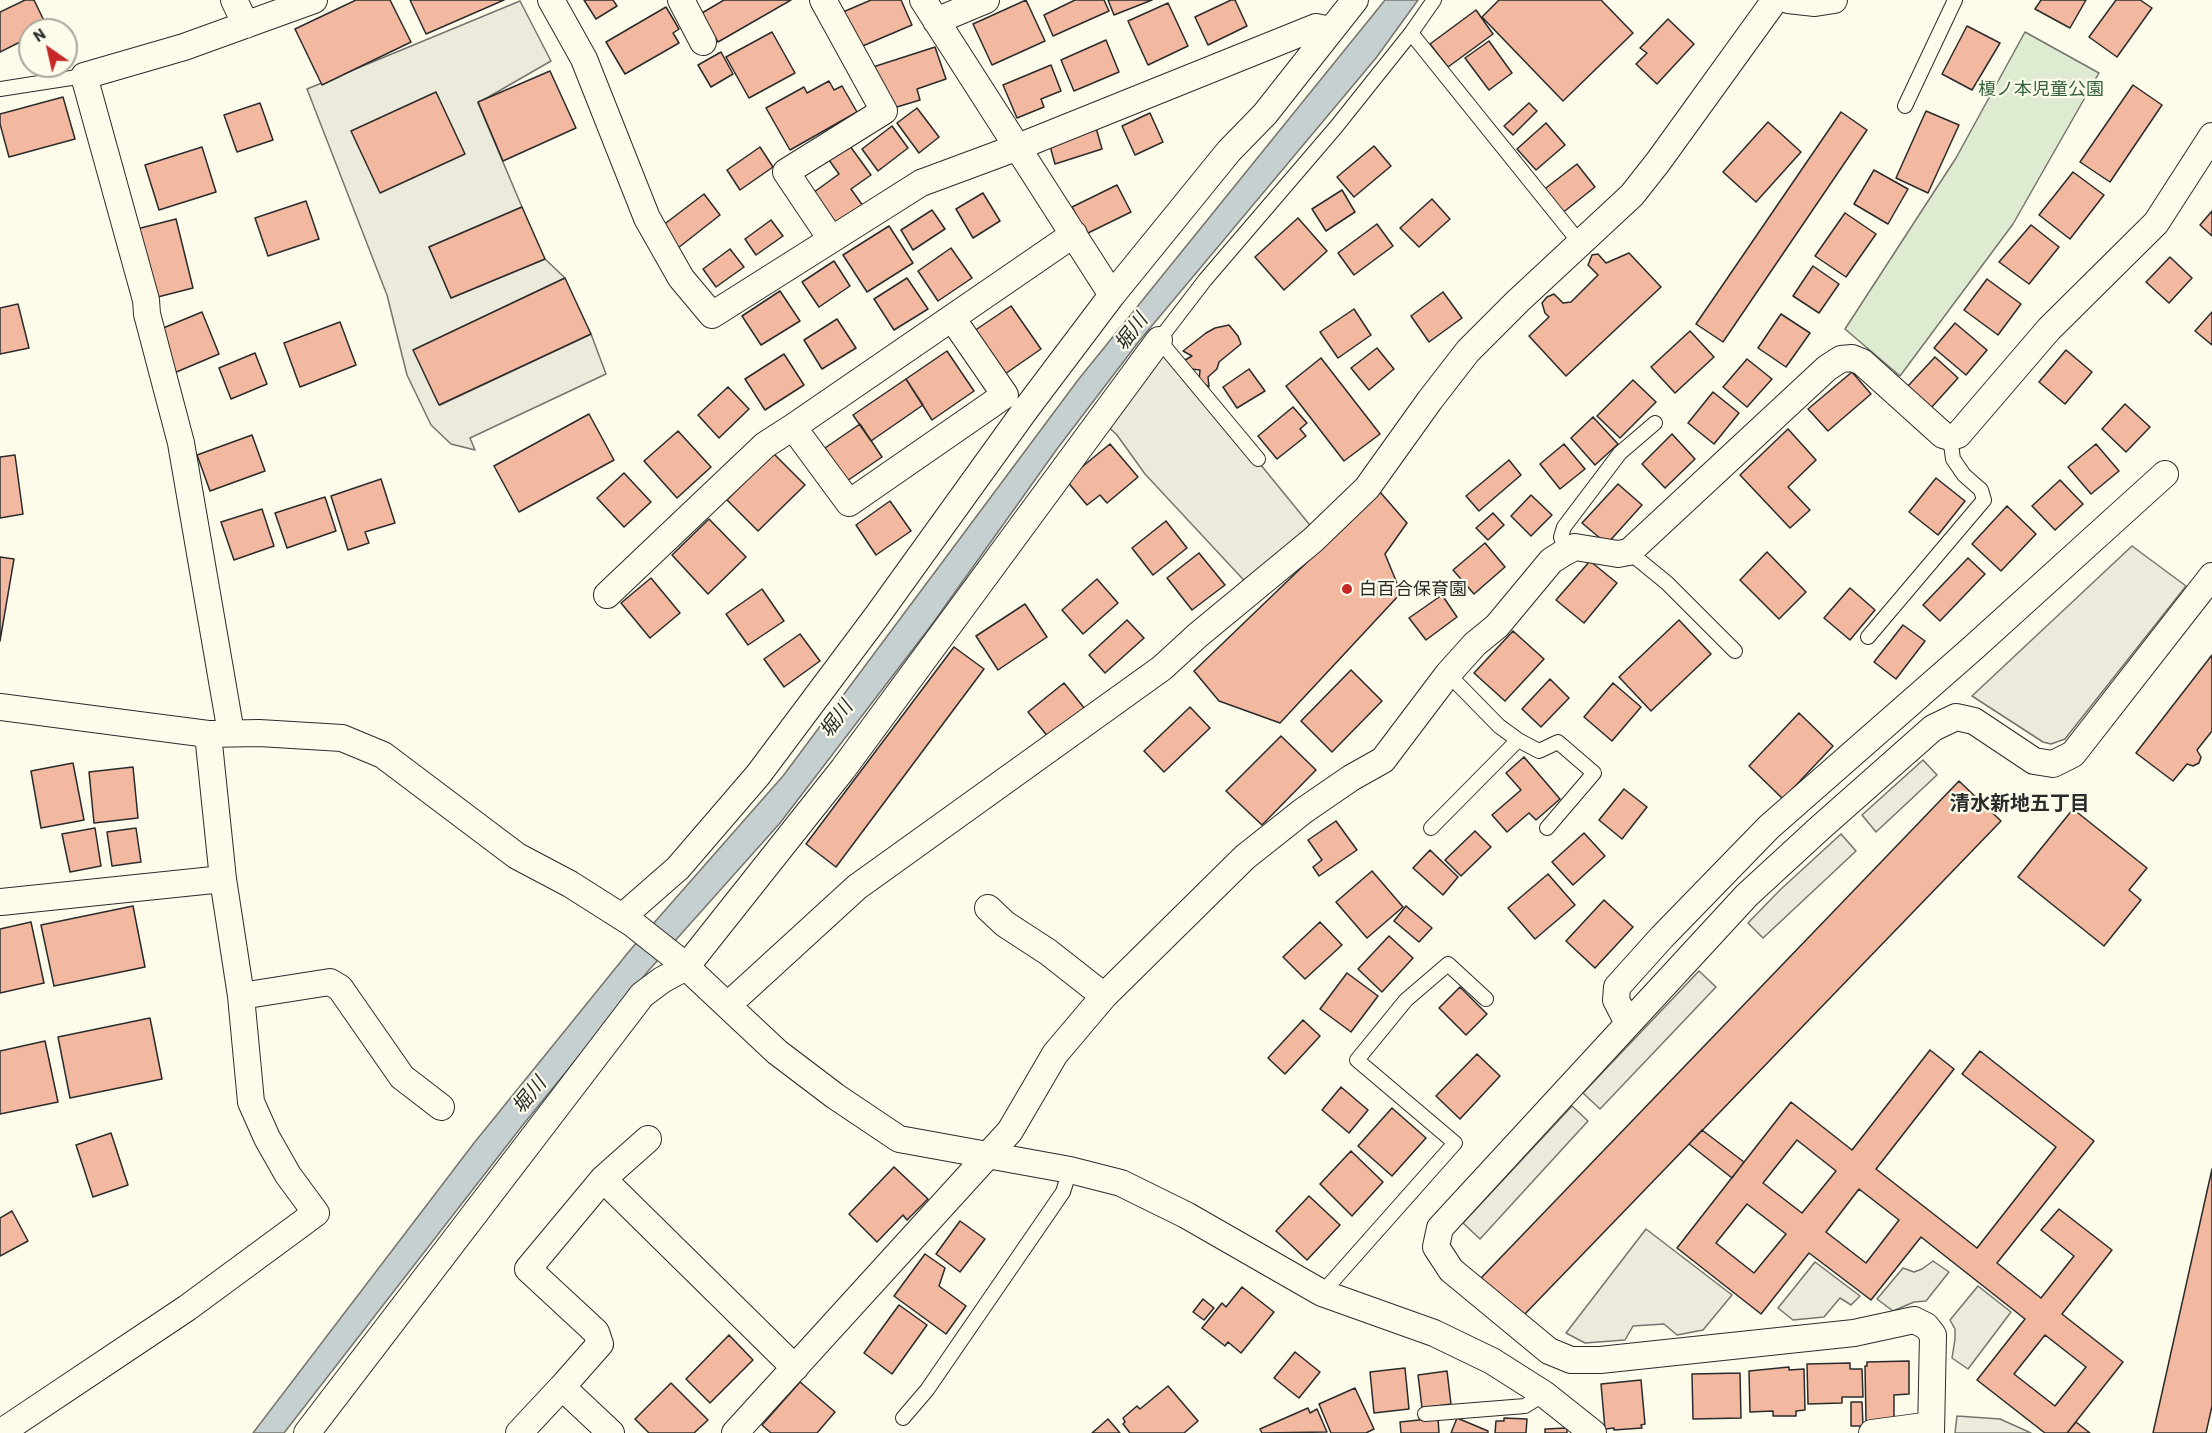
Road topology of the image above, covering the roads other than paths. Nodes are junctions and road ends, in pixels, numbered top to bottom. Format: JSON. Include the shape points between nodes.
{"nodes":[{"id":1,"x":234,"y":0,"type":"edge"},
{"id":2,"x":314,"y":0,"type":"edge"},
{"id":3,"x":551,"y":0,"type":"edge"},
{"id":4,"x":823,"y":0,"type":"edge"},
{"id":5,"x":986,"y":0,"type":"edge"},
{"id":6,"x":1355,"y":0,"type":"edge"},
{"id":7,"x":1434,"y":0,"type":"edge"},
{"id":8,"x":1775,"y":0,"type":"edge"},
{"id":9,"x":1788,"y":0,"type":"edge"},
{"id":10,"x":1834,"y":0,"type":"edge"},
{"id":11,"x":1955,"y":0,"type":"edge"},
{"id":12,"x":684,"y":1,"type":"edge"},
{"id":13,"x":929,"y":10,"type":"edge"},
{"id":14,"x":246,"y":25,"type":"junction"},
{"id":15,"x":1330,"y":30,"type":"junction"},
{"id":16,"x":1411,"y":33,"type":"junction"},
{"id":17,"x":703,"y":42,"type":"dead end"},
{"id":18,"x":84,"y":76,"type":"junction"},
{"id":19,"x":0,"y":89,"type":"edge"},
{"id":20,"x":1905,"y":106,"type":"dead end"},
{"id":21,"x":2212,"y":136,"type":"edge"},
{"id":22,"x":1018,"y":147,"type":"junction"},
{"id":23,"x":1074,"y":234,"type":"junction"},
{"id":24,"x":831,"y":239,"type":"junction"},
{"id":25,"x":1580,"y":243,"type":"junction"},
{"id":26,"x":1112,"y":296,"type":"junction"},
{"id":27,"x":952,"y":318,"type":"junction"},
{"id":28,"x":1159,"y":340,"type":"junction"},
{"id":29,"x":1655,"y":423,"type":"dead end"},
{"id":30,"x":793,"y":427,"type":"junction"},
{"id":31,"x":1950,"y":437,"type":"junction"},
{"id":32,"x":1258,"y":459,"type":"dead end"},
{"id":33,"x":2165,"y":474,"type":"dead end"},
{"id":34,"x":1564,"y":552,"type":"junction"},
{"id":35,"x":1629,"y":552,"type":"junction"},
{"id":36,"x":2212,"y":576,"type":"edge"},
{"id":37,"x":607,"y":595,"type":"dead end"},
{"id":38,"x":1868,"y":637,"type":"dead end"},
{"id":39,"x":1735,"y":651,"type":"dead end"},
{"id":40,"x":1448,"y":674,"type":"junction"},
{"id":41,"x":0,"y":707,"type":"edge"},
{"id":42,"x":220,"y":734,"type":"junction"},
{"id":43,"x":1518,"y":740,"type":"junction"},
{"id":44,"x":1431,"y":828,"type":"dead end"},
{"id":45,"x":1547,"y":828,"type":"dead end"},
{"id":46,"x":224,"y":879,"type":"junction"},
{"id":47,"x":1,"y":902,"type":"edge"},
{"id":48,"x":988,"y":908,"type":"dead end"},
{"id":49,"x":628,"y":920,"type":"junction"},
{"id":50,"x":684,"y":964,"type":"junction"},
{"id":51,"x":241,"y":996,"type":"junction"},
{"id":52,"x":1104,"y":996,"type":"junction"},
{"id":53,"x":1486,"y":999,"type":"dead end"},
{"id":54,"x":728,"y":1005,"type":"junction"},
{"id":55,"x":1628,"y":1023,"type":"junction"},
{"id":56,"x":441,"y":1107,"type":"dead end"},
{"id":57,"x":648,"y":1139,"type":"dead end"},
{"id":58,"x":987,"y":1155,"type":"junction"},
{"id":59,"x":1070,"y":1170,"type":"junction"},
{"id":60,"x":603,"y":1179,"type":"junction"},
{"id":61,"x":1322,"y":1293,"type":"junction"},
{"id":62,"x":795,"y":1368,"type":"junction"},
{"id":63,"x":562,"y":1387,"type":"junction"},
{"id":64,"x":1544,"y":1394,"type":"junction"},
{"id":65,"x":1425,"y":1414,"type":"dead end"},
{"id":66,"x":903,"y":1418,"type":"dead end"},
{"id":67,"x":1931,"y":1429,"type":"edge"},
{"id":68,"x":0,"y":1433,"type":"edge"},
{"id":69,"x":307,"y":1433,"type":"edge"},
{"id":70,"x":519,"y":1433,"type":"edge"},
{"id":71,"x":611,"y":1433,"type":"edge"},
{"id":72,"x":735,"y":1433,"type":"edge"},
{"id":73,"x":1593,"y":1433,"type":"edge"},
{"id":74,"x":1872,"y":1433,"type":"edge"}],
"edges":[{"from":1,"to":14,"type":"street"},
{"from":2,"to":14,"type":"street"},
{"from":3,"to":24,"type":"street","via":[[584,59],[647,218],[681,278],[712,315]]},
{"from":4,"to":24,"type":"street","via":[[884,111],[786,172]]},
{"from":5,"to":13,"type":"street"},
{"from":6,"to":15,"type":"street"},
{"from":7,"to":16,"type":"lane"},
{"from":8,"to":25,"type":"street","via":[[1632,195]]},
{"from":9,"to":10,"type":"street"},
{"from":11,"to":20,"type":"lane"},
{"from":12,"to":17,"type":"street"},
{"from":13,"to":22,"type":"street"},
{"from":14,"to":18,"type":"street"},
{"from":15,"to":22,"type":"street","via":[[1316,27]]},
{"from":15,"to":26,"type":"street"},
{"from":16,"to":25,"type":"lane"},
{"from":16,"to":28,"type":"lane"},
{"from":18,"to":19,"type":"lane"},
{"from":18,"to":42,"type":"street","via":[[181,443]]},
{"from":21,"to":31,"type":"street","via":[[2156,223],[2049,329],[1958,435]]},
{"from":22,"to":23,"type":"street"},
{"from":22,"to":24,"type":"street","via":[[921,183]]},
{"from":23,"to":26,"type":"street"},
{"from":23,"to":27,"type":"street"},
{"from":25,"to":54,"type":"street","via":[[1468,351],[1367,488],[1312,540],[1162,668],[857,887]]},
{"from":26,"to":49,"type":"street","via":[[758,775]]},
{"from":27,"to":30,"type":"street"},
{"from":27,"to":30,"type":"street","via":[[1005,395],[849,503]]},
{"from":28,"to":32,"type":"lane"},
{"from":28,"to":50,"type":"street","via":[[843,769]]},
{"from":29,"to":34,"type":"lane","via":[[1620,453],[1564,527]]},
{"from":30,"to":37,"type":"street","via":[[765,445]]},
{"from":31,"to":35,"type":"street","via":[[1943,435],[1862,362],[1841,359]]},
{"from":31,"to":38,"type":"lane","via":[[1953,459],[1981,490],[1984,500]]},
{"from":33,"to":55,"type":"street","via":[[1769,826],[1617,987],[1616,1000]]},
{"from":34,"to":35,"type":"street","via":[[1575,548]]},
{"from":34,"to":40,"type":"street","via":[[1551,561],[1497,626],[1474,644]]},
{"from":35,"to":39,"type":"lane","via":[[1667,583]]},
{"from":36,"to":55,"type":"street","via":[[2073,754],[2053,764],[2034,761],[1974,721],[1956,717],[1933,729],[1747,895]]},
{"from":40,"to":43,"type":"lane"},
{"from":40,"to":52,"type":"street","via":[[1383,760],[1312,804],[1245,857]]},
{"from":41,"to":42,"type":"street"},
{"from":42,"to":46,"type":"street"},
{"from":42,"to":49,"type":"street","via":[[342,738],[384,755],[517,856]]},
{"from":43,"to":44,"type":"lane"},
{"from":43,"to":45,"type":"lane","via":[[1539,751],[1558,742],[1594,773]]},
{"from":46,"to":47,"type":"street"},
{"from":46,"to":51,"type":"street"},
{"from":48,"to":52,"type":"street"},
{"from":49,"to":50,"type":"street"},
{"from":50,"to":54,"type":"street"},
{"from":50,"to":69,"type":"street","via":[[642,994]]},
{"from":51,"to":56,"type":"street","via":[[330,982],[339,988],[402,1077]]},
{"from":51,"to":68,"type":"street","via":[[250,1102],[288,1175],[315,1213],[186,1308]]},
{"from":52,"to":58,"type":"street","via":[[1055,1054],[1010,1131]]},
{"from":53,"to":61,"type":"lane","via":[[1448,964],[1406,1000],[1357,1060],[1455,1143]]},
{"from":54,"to":58,"type":"street","via":[[777,1052],[899,1139]]},
{"from":55,"to":67,"type":"street","via":[[1440,1228],[1436,1247],[1451,1270],[1550,1351],[1571,1360],[1854,1333],[1914,1320],[1933,1335]]},
{"from":57,"to":60,"type":"street"},
{"from":58,"to":59,"type":"street"},
{"from":58,"to":62,"type":"street"},
{"from":59,"to":61,"type":"street","via":[[1121,1183],[1158,1201]]},
{"from":59,"to":66,"type":"lane","via":[[1063,1192],[927,1390]]},
{"from":60,"to":62,"type":"street"},
{"from":60,"to":63,"type":"street","via":[[528,1269],[596,1332],[600,1344]]},
{"from":61,"to":64,"type":"street","via":[[1434,1333],[1492,1361]]},
{"from":62,"to":72,"type":"street"},
{"from":63,"to":70,"type":"street"},
{"from":63,"to":71,"type":"street"},
{"from":64,"to":65,"type":"lane","via":[[1525,1406]]},
{"from":64,"to":73,"type":"street"},
{"from":67,"to":74,"type":"street"}]}
